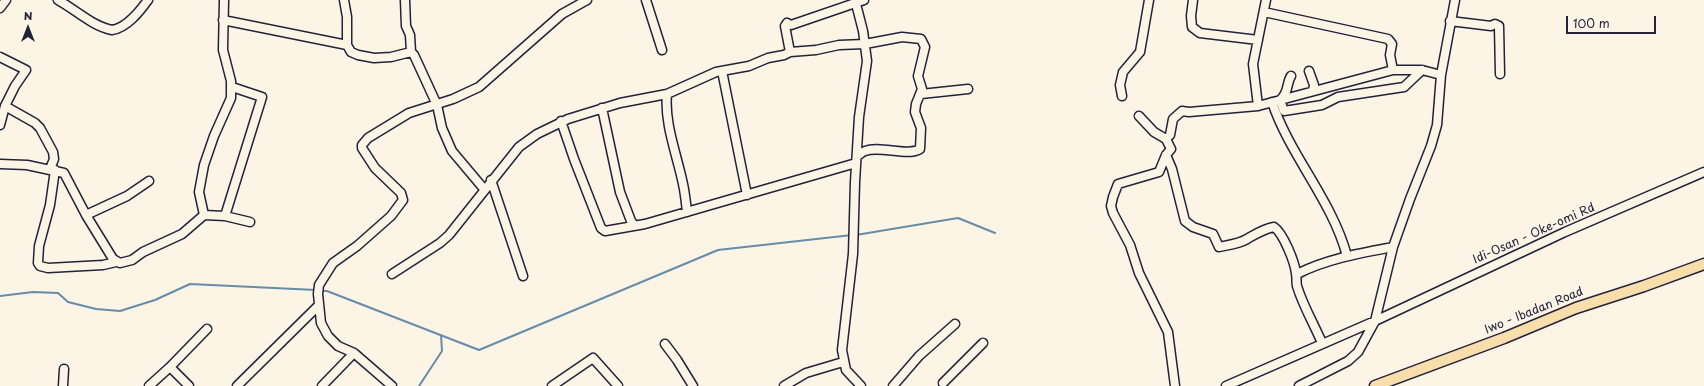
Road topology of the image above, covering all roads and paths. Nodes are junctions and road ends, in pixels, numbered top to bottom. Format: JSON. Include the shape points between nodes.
{"nodes":[{"id":1,"x":6,"y":0,"type":"edge"},
{"id":2,"x":58,"y":0,"type":"edge"},
{"id":3,"x":148,"y":0,"type":"edge"},
{"id":4,"x":224,"y":0,"type":"edge"},
{"id":5,"x":344,"y":0,"type":"edge"},
{"id":6,"x":405,"y":0,"type":"edge"},
{"id":7,"x":587,"y":0,"type":"edge"},
{"id":8,"x":646,"y":0,"type":"edge"},
{"id":9,"x":1149,"y":0,"type":"edge"},
{"id":10,"x":1194,"y":0,"type":"edge"},
{"id":11,"x":1266,"y":0,"type":"edge"},
{"id":12,"x":1455,"y":0,"type":"edge"},
{"id":13,"x":858,"y":1,"type":"edge"},
{"id":14,"x":0,"y":8,"type":"edge"},
{"id":15,"x":1264,"y":12,"type":"junction"},
{"id":16,"x":222,"y":20,"type":"junction"},
{"id":17,"x":1450,"y":21,"type":"junction"},
{"id":18,"x":1258,"y":40,"type":"junction"},
{"id":19,"x":865,"y":44,"type":"junction"},
{"id":20,"x":347,"y":45,"type":"junction"},
{"id":21,"x":662,"y":50,"type":"dead end"},
{"id":22,"x":411,"y":52,"type":"junction"},
{"id":23,"x":790,"y":52,"type":"junction"},
{"id":24,"x":0,"y":57,"type":"edge"},
{"id":25,"x":1393,"y":70,"type":"junction"},
{"id":26,"x":1422,"y":70,"type":"junction"},
{"id":27,"x":722,"y":71,"type":"junction"},
{"id":28,"x":1309,"y":71,"type":"dead end"},
{"id":29,"x":1500,"y":74,"type":"dead end"},
{"id":30,"x":1441,"y":75,"type":"junction"},
{"id":31,"x":1291,"y":76,"type":"dead end"},
{"id":32,"x":232,"y":87,"type":"junction"},
{"id":33,"x":968,"y":89,"type":"dead end"},
{"id":34,"x":1313,"y":91,"type":"junction"},
{"id":35,"x":667,"y":94,"type":"junction"},
{"id":36,"x":921,"y":94,"type":"junction"},
{"id":37,"x":1122,"y":96,"type":"dead end"},
{"id":38,"x":1276,"y":101,"type":"junction"},
{"id":39,"x":437,"y":105,"type":"junction"},
{"id":40,"x":5,"y":106,"type":"junction"},
{"id":41,"x":1258,"y":106,"type":"junction"},
{"id":42,"x":602,"y":108,"type":"junction"},
{"id":43,"x":1139,"y":116,"type":"dead end"},
{"id":44,"x":562,"y":122,"type":"junction"},
{"id":45,"x":0,"y":125,"type":"edge"},
{"id":46,"x":1166,"y":139,"type":"junction"},
{"id":47,"x":1166,"y":155,"type":"junction"},
{"id":48,"x":857,"y":160,"type":"junction"},
{"id":49,"x":0,"y":164,"type":"edge"},
{"id":50,"x":53,"y":170,"type":"junction"},
{"id":51,"x":1704,"y":172,"type":"edge"},
{"id":52,"x":491,"y":180,"type":"junction"},
{"id":53,"x":149,"y":181,"type":"dead end"},
{"id":54,"x":484,"y":189,"type":"junction"},
{"id":55,"x":747,"y":195,"type":"junction"},
{"id":56,"x":687,"y":212,"type":"junction"},
{"id":57,"x":86,"y":214,"type":"junction"},
{"id":58,"x":204,"y":214,"type":"junction"},
{"id":59,"x":225,"y":216,"type":"junction"},
{"id":60,"x":250,"y":222,"type":"dead end"},
{"id":61,"x":634,"y":225,"type":"junction"},
{"id":62,"x":1393,"y":247,"type":"junction"},
{"id":63,"x":1347,"y":256,"type":"junction"},
{"id":64,"x":116,"y":262,"type":"junction"},
{"id":65,"x":1704,"y":264,"type":"edge"},
{"id":66,"x":392,"y":274,"type":"dead end"},
{"id":67,"x":1297,"y":274,"type":"junction"},
{"id":68,"x":523,"y":276,"type":"dead end"},
{"id":69,"x":319,"y":305,"type":"junction"},
{"id":70,"x":1375,"y":321,"type":"junction"},
{"id":71,"x":955,"y":324,"type":"dead end"},
{"id":72,"x":207,"y":329,"type":"dead end"},
{"id":73,"x":983,"y":343,"type":"dead end"},
{"id":74,"x":1322,"y":343,"type":"junction"},
{"id":75,"x":665,"y":344,"type":"dead end"},
{"id":76,"x":354,"y":353,"type":"junction"},
{"id":77,"x":843,"y":362,"type":"junction"},
{"id":78,"x":170,"y":367,"type":"junction"},
{"id":79,"x":64,"y":369,"type":"dead end"},
{"id":80,"x":1390,"y":383,"type":"edge"},
{"id":81,"x":942,"y":385,"type":"edge"},
{"id":82,"x":63,"y":386,"type":"edge"},
{"id":83,"x":149,"y":386,"type":"edge"},
{"id":84,"x":189,"y":386,"type":"edge"},
{"id":85,"x":237,"y":386,"type":"edge"},
{"id":86,"x":322,"y":386,"type":"edge"},
{"id":87,"x":392,"y":386,"type":"edge"},
{"id":88,"x":552,"y":386,"type":"edge"},
{"id":89,"x":618,"y":386,"type":"edge"},
{"id":90,"x":693,"y":386,"type":"edge"},
{"id":91,"x":784,"y":386,"type":"edge"},
{"id":92,"x":861,"y":386,"type":"edge"},
{"id":93,"x":893,"y":386,"type":"edge"},
{"id":94,"x":1175,"y":386,"type":"edge"},
{"id":95,"x":1226,"y":386,"type":"edge"},
{"id":96,"x":1299,"y":386,"type":"edge"},
{"id":97,"x":1375,"y":386,"type":"edge"}],
"edges":[{"from":1,"to":14,"type":"street"},
{"from":2,"to":3,"type":"street","via":[[92,23],[112,30],[121,27],[138,13]]},
{"from":4,"to":16,"type":"street"},
{"from":5,"to":20,"type":"street"},
{"from":6,"to":22,"type":"street"},
{"from":7,"to":39,"type":"street","via":[[562,14],[479,87]]},
{"from":8,"to":21,"type":"street"},
{"from":9,"to":37,"type":"street","via":[[1140,52],[1123,72],[1120,85]]},
{"from":10,"to":18,"type":"street","via":[[1192,27],[1200,33]]},
{"from":11,"to":15,"type":"street"},
{"from":12,"to":17,"type":"street"},
{"from":13,"to":19,"type":"street"},
{"from":13,"to":23,"type":"street","via":[[792,25],[786,23]]},
{"from":15,"to":18,"type":"street"},
{"from":15,"to":25,"type":"street","via":[[1388,39],[1392,44],[1390,55]]},
{"from":16,"to":20,"type":"street"},
{"from":16,"to":32,"type":"street","via":[[223,50]]},
{"from":17,"to":29,"type":"street","via":[[1498,26]]},
{"from":17,"to":30,"type":"street"},
{"from":18,"to":41,"type":"street","via":[[1252,64]]},
{"from":19,"to":23,"type":"street"},
{"from":19,"to":36,"type":"street","via":[[902,37],[921,38],[925,47],[918,72]]},
{"from":19,"to":48,"type":"street","via":[[867,61],[859,117]]},
{"from":20,"to":22,"type":"street","via":[[351,52],[374,58]]},
{"from":22,"to":39,"type":"street"},
{"from":23,"to":27,"type":"street","via":[[749,66]]},
{"from":24,"to":40,"type":"street","via":[[26,70]]},
{"from":25,"to":26,"type":"street"},
{"from":25,"to":34,"type":"street"},
{"from":26,"to":30,"type":"street"},
{"from":26,"to":38,"type":"street","via":[[1404,87],[1338,98],[1322,105],[1284,111]]},
{"from":27,"to":35,"type":"street"},
{"from":27,"to":55,"type":"street"},
{"from":28,"to":34,"type":"street","via":[[1314,85]]},
{"from":30,"to":62,"type":"street","via":[[1437,125]]},
{"from":31,"to":38,"type":"street","via":[[1287,91]]},
{"from":32,"to":58,"type":"street","via":[[232,98],[204,165],[199,192]]},
{"from":32,"to":59,"type":"street","via":[[262,97]]},
{"from":33,"to":36,"type":"street"},
{"from":34,"to":38,"type":"street"},
{"from":35,"to":42,"type":"street"},
{"from":35,"to":56,"type":"street","via":[[670,128],[684,186]]},
{"from":36,"to":48,"type":"street","via":[[915,112],[921,128],[920,149],[912,152],[866,151]]},
{"from":38,"to":41,"type":"street"},
{"from":38,"to":63,"type":"street","via":[[1279,122],[1337,225]]},
{"from":39,"to":54,"type":"street","via":[[442,128],[452,151]]},
{"from":39,"to":69,"type":"street","via":[[409,113],[363,142],[362,148],[367,157],[401,193],[403,200],[391,216],[333,263],[319,285]]},
{"from":40,"to":45,"type":"street"},
{"from":40,"to":50,"type":"street","via":[[40,128],[53,152]]},
{"from":41,"to":46,"type":"street","via":[[1182,111],[1173,119],[1170,135]]},
{"from":42,"to":44,"type":"street"},
{"from":42,"to":61,"type":"street","via":[[620,192]]},
{"from":43,"to":46,"type":"street","via":[[1154,132]]},
{"from":44,"to":52,"type":"street","via":[[537,134],[519,147]]},
{"from":44,"to":61,"type":"street","via":[[601,228],[604,231]]},
{"from":46,"to":47,"type":"street","via":[[1171,149]]},
{"from":47,"to":67,"type":"street","via":[[1185,221],[1193,227],[1213,234],[1218,247],[1247,239],[1253,234],[1274,227],[1279,231]]},
{"from":47,"to":94,"type":"street","via":[[1159,172],[1118,184],[1111,206],[1130,245],[1139,273],[1168,332]]},
{"from":48,"to":55,"type":"street"},
{"from":48,"to":77,"type":"street","via":[[854,254],[843,334]]},
{"from":49,"to":50,"type":"street","via":[[27,165]]},
{"from":50,"to":57,"type":"street","via":[[64,173]]},
{"from":50,"to":64,"type":"street","via":[[50,205],[37,258],[40,266],[48,268]]},
{"from":51,"to":70,"type":"street","name":"Idi-Osan - Oke-omi Rd","via":[[1565,232]]},
{"from":52,"to":54,"type":"street"},
{"from":52,"to":68,"type":"street"},
{"from":53,"to":57,"type":"street","via":[[127,196]]},
{"from":54,"to":66,"type":"street","via":[[444,239]]},
{"from":55,"to":56,"type":"street"},
{"from":56,"to":61,"type":"street"},
{"from":57,"to":64,"type":"street"},
{"from":58,"to":59,"type":"street"},
{"from":58,"to":64,"type":"street","via":[[182,234],[125,263]]},
{"from":59,"to":60,"type":"street"},
{"from":62,"to":63,"type":"street"},
{"from":62,"to":70,"type":"street"},
{"from":63,"to":67,"type":"street"},
{"from":65,"to":80,"type":"main road","name":"Iwo - Ibadan Road","via":[[1576,308]]},
{"from":67,"to":74,"type":"street","via":[[1296,284]]},
{"from":69,"to":76,"type":"street","via":[[321,323],[328,336],[338,346]]},
{"from":69,"to":85,"type":"street"},
{"from":70,"to":74,"type":"street","name":"Idi-Osan - Oke-omi Rd"},
{"from":70,"to":96,"type":"street","via":[[1358,352],[1348,361]]},
{"from":71,"to":93,"type":"street","via":[[919,356]]},
{"from":72,"to":78,"type":"street"},
{"from":73,"to":81,"type":"street"},
{"from":74,"to":95,"type":"street","name":"Idi-Osan - Oke-omi Rd"},
{"from":75,"to":90,"type":"street"},
{"from":76,"to":86,"type":"street"},
{"from":76,"to":87,"type":"street"},
{"from":77,"to":91,"type":"street","via":[[806,372]]},
{"from":77,"to":92,"type":"street","via":[[846,370]]},
{"from":78,"to":83,"type":"street"},
{"from":78,"to":84,"type":"street"},
{"from":79,"to":82,"type":"street"},
{"from":80,"to":97,"type":"main road","name":"Iwo - Ibadan Road"},
{"from":88,"to":89,"type":"street","via":[[593,358]]}]}
